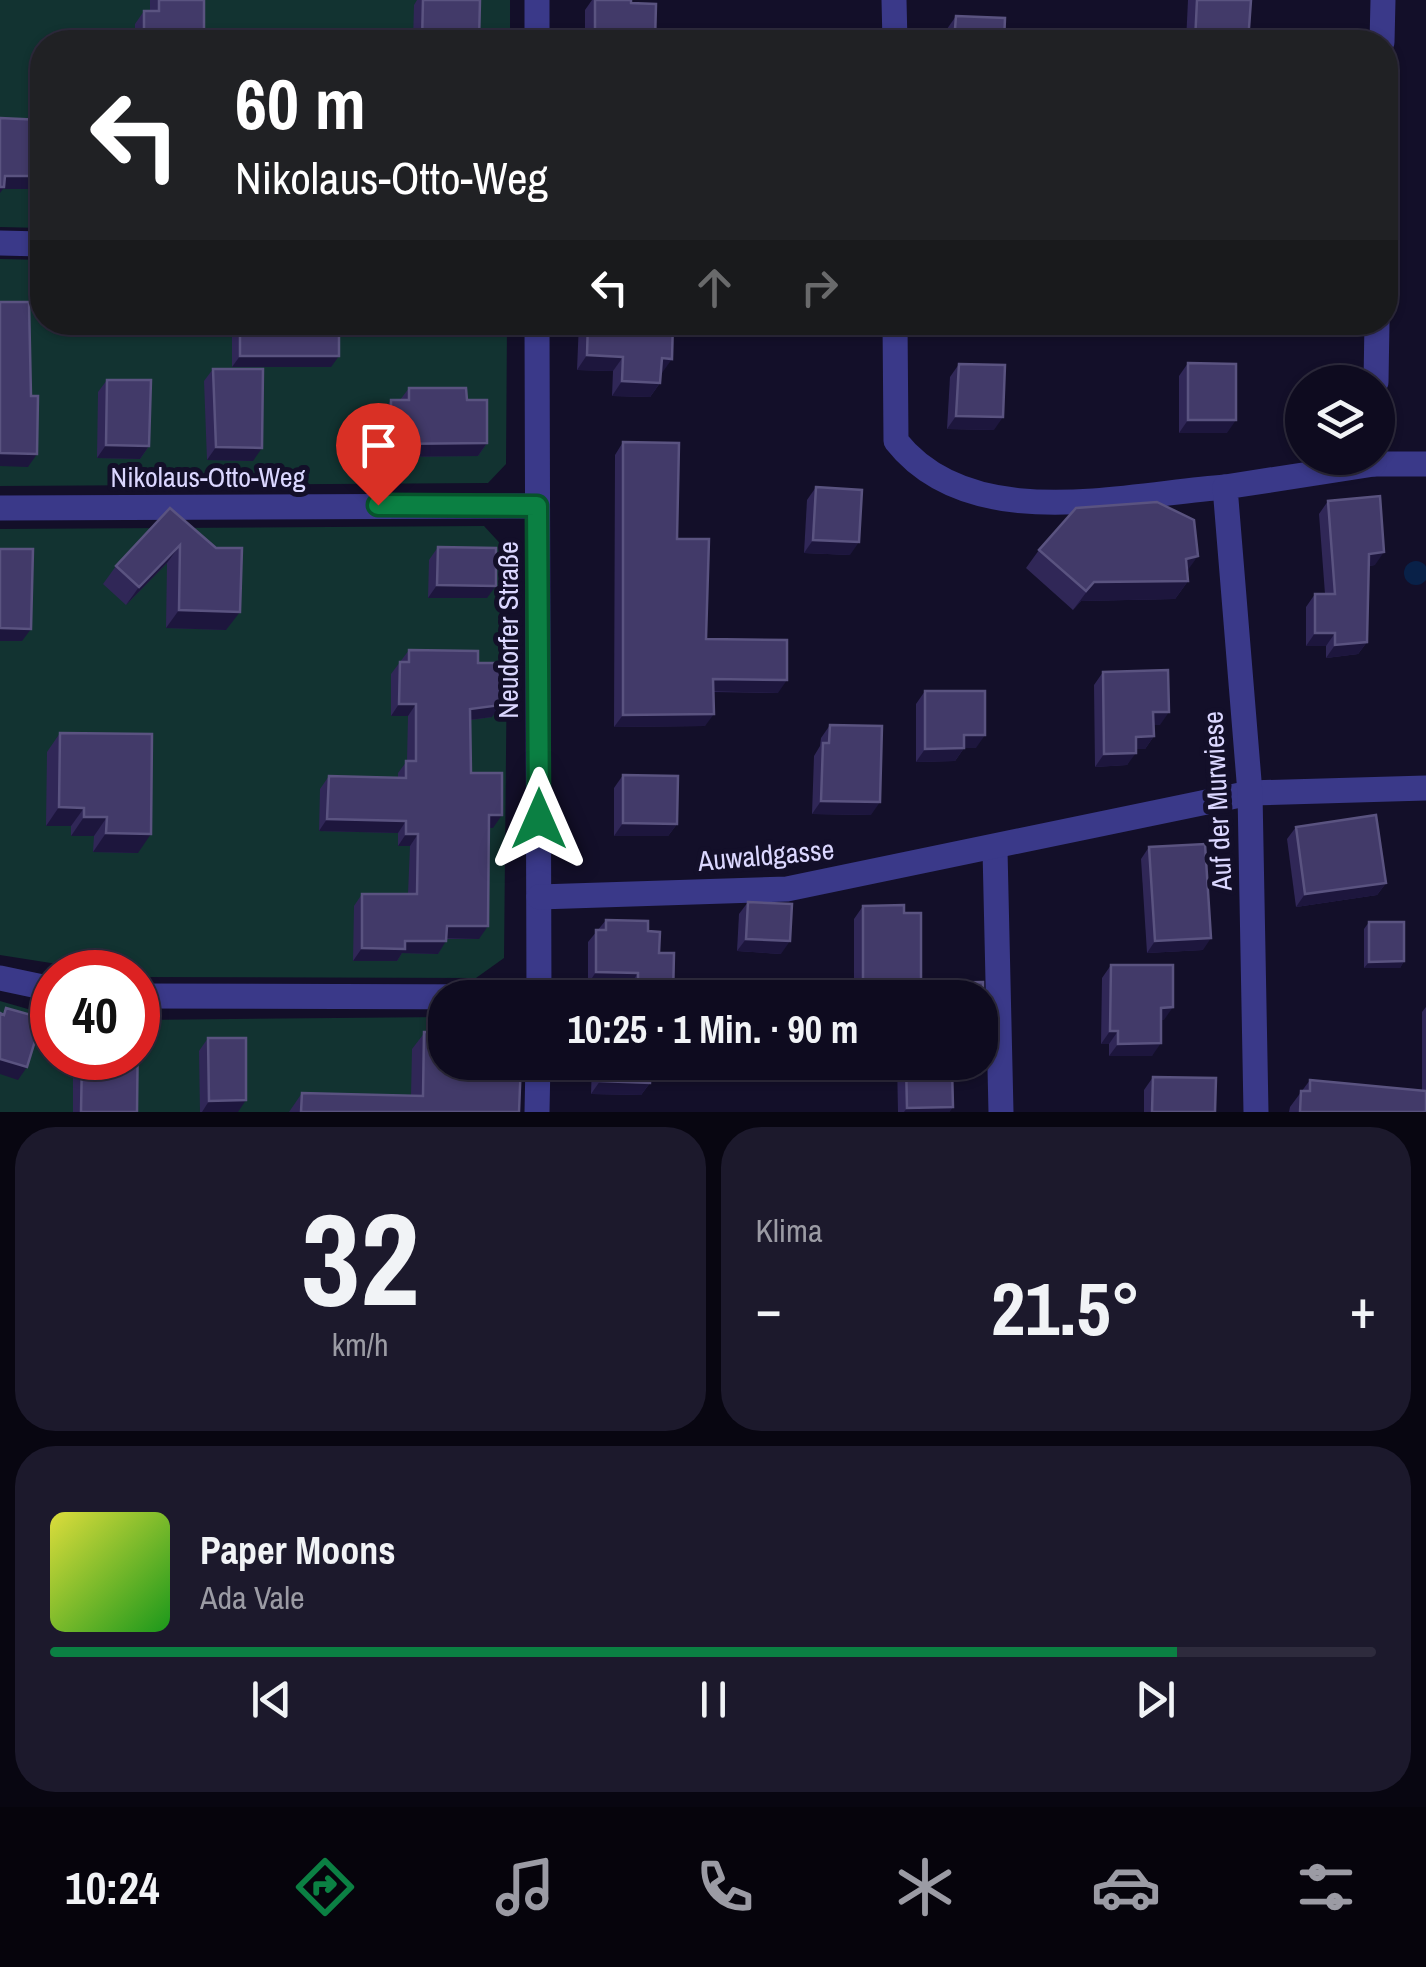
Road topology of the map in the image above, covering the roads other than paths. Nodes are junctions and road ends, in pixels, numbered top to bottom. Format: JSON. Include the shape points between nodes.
{"nodes":[{"id":1,"x":537,"y":0,"type":"edge"},
{"id":2,"x":894,"y":0,"type":"edge"},
{"id":3,"x":1383,"y":0,"type":"edge"},
{"id":4,"x":537,"y":30,"type":"edge"},
{"id":5,"x":894,"y":30,"type":"edge"},
{"id":6,"x":1382,"y":30,"type":"edge"},
{"id":7,"x":0,"y":243,"type":"edge"},
{"id":8,"x":30,"y":244,"type":"edge"},
{"id":9,"x":537,"y":335,"type":"edge"},
{"id":10,"x":896,"y":335,"type":"edge"},
{"id":11,"x":1377,"y":335,"type":"edge"},
{"id":12,"x":1376,"y":365,"type":"edge"},
{"id":13,"x":1395,"y":462,"type":"edge"},
{"id":14,"x":1426,"y":464,"type":"edge"},
{"id":15,"x":1294,"y":475,"type":"edge"},
{"id":16,"x":1225,"y":487,"type":"junction"},
{"id":17,"x":537,"y":506,"type":"junction"},
{"id":18,"x":0,"y":508,"type":"edge"},
{"id":19,"x":1426,"y":788,"type":"edge"},
{"id":20,"x":1250,"y":793,"type":"junction"},
{"id":21,"x":995,"y":850,"type":"junction"},
{"id":22,"x":540,"y":897,"type":"junction"},
{"id":23,"x":0,"y":978,"type":"edge"},
{"id":24,"x":539,"y":980,"type":"edge"},
{"id":25,"x":30,"y":985,"type":"edge"},
{"id":26,"x":160,"y":996,"type":"edge"},
{"id":27,"x":428,"y":997,"type":"edge"},
{"id":28,"x":538,"y":1080,"type":"edge"},
{"id":29,"x":537,"y":1112,"type":"edge"},
{"id":30,"x":1001,"y":1112,"type":"edge"},
{"id":31,"x":1256,"y":1112,"type":"edge"}],
"edges":[{"from":1,"to":4,"type":"street"},
{"from":2,"to":5,"type":"street"},
{"from":3,"to":6,"type":"street"},
{"from":7,"to":8,"type":"street"},
{"from":9,"to":17,"type":"street","name":"Neudorfer Straße"},
{"from":10,"to":16,"type":"street","via":[[896,442],[963,490],[1013,504]]},
{"from":11,"to":12,"type":"street"},
{"from":13,"to":14,"type":"street"},
{"from":15,"to":16,"type":"street"},
{"from":16,"to":20,"type":"street","name":"Auf der Murwiese"},
{"from":17,"to":18,"type":"street","name":"Nikolaus-Otto-Weg"},
{"from":17,"to":22,"type":"street","name":"Neudorfer Straße"},
{"from":19,"to":20,"type":"street","name":"Auwaldgasse"},
{"from":20,"to":21,"type":"street","name":"Auwaldgasse"},
{"from":20,"to":31,"type":"street","name":"Auf der Murwiese"},
{"from":21,"to":22,"type":"street","name":"Auwaldgasse","via":[[787,889]]},
{"from":21,"to":30,"type":"street"},
{"from":22,"to":24,"type":"street","name":"Neudorfer Straße"},
{"from":23,"to":25,"type":"street"},
{"from":26,"to":27,"type":"street"},
{"from":28,"to":29,"type":"street"}]}
